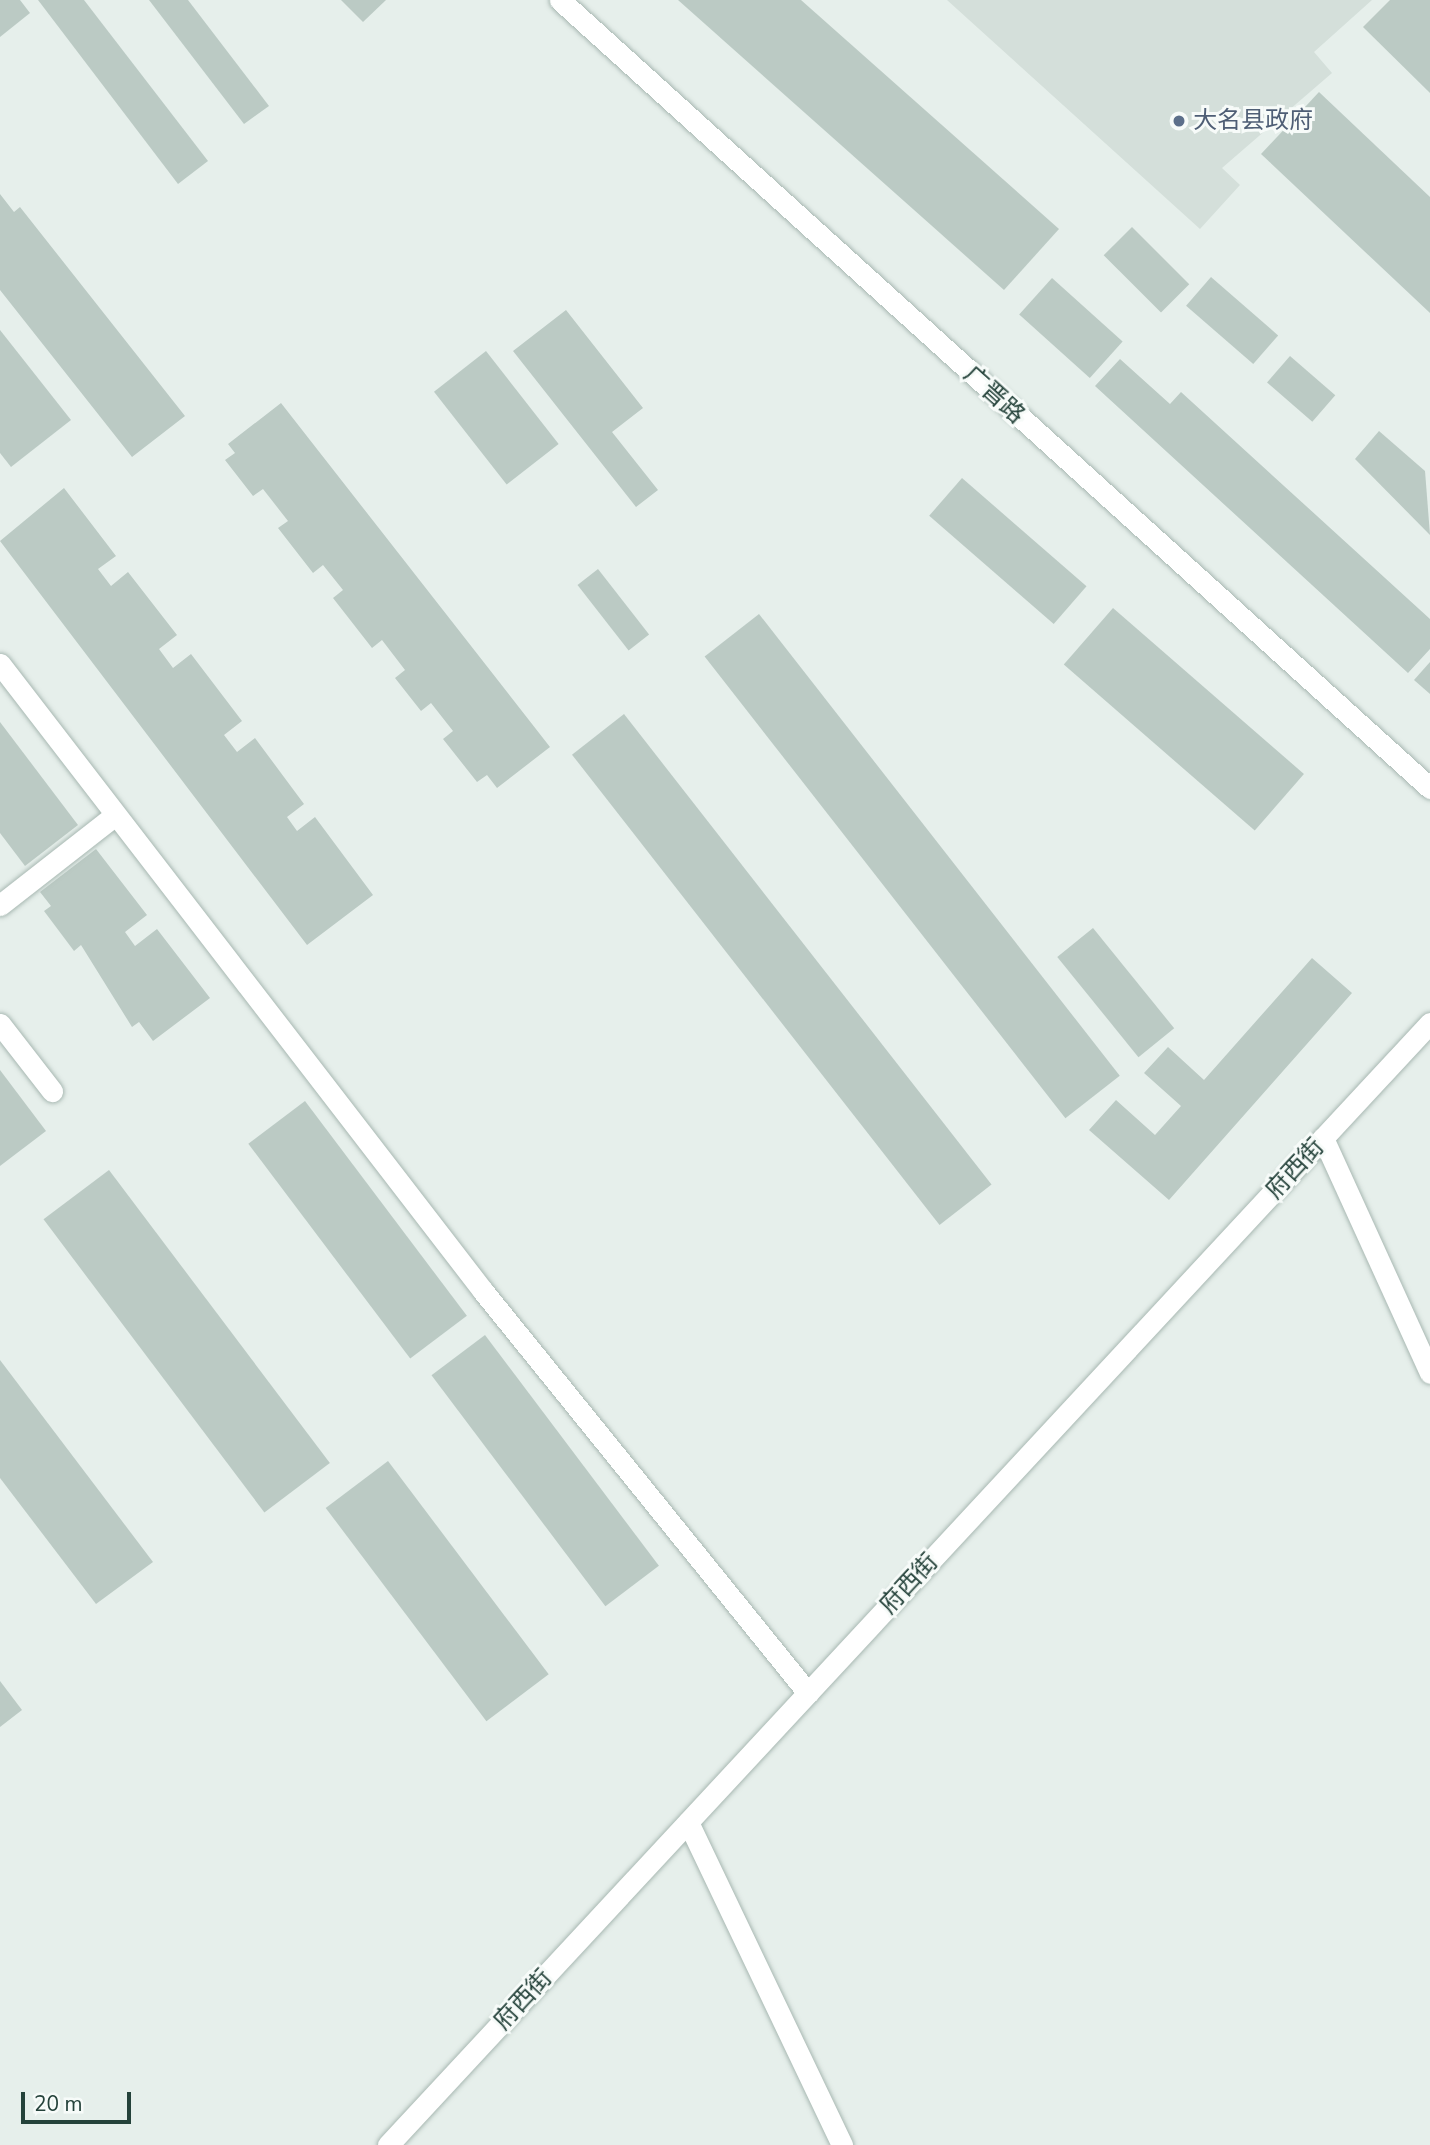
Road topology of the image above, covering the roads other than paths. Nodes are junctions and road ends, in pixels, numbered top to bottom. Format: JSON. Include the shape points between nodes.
{"nodes":[{"id":1,"x":560,"y":0,"type":"edge"},
{"id":2,"x":0,"y":664,"type":"edge"},
{"id":3,"x":1430,"y":788,"type":"edge"},
{"id":4,"x":115,"y":815,"type":"junction"},
{"id":5,"x":0,"y":905,"type":"edge"},
{"id":6,"x":1430,"y":1023,"type":"edge"},
{"id":7,"x":0,"y":1024,"type":"edge"},
{"id":8,"x":52,"y":1091,"type":"dead end"},
{"id":9,"x":1323,"y":1138,"type":"junction"},
{"id":10,"x":1430,"y":1373,"type":"edge"},
{"id":11,"x":807,"y":1693,"type":"junction"},
{"id":12,"x":688,"y":1822,"type":"junction"},
{"id":13,"x":388,"y":2145,"type":"edge"},
{"id":14,"x":842,"y":2145,"type":"edge"}],
"edges":[{"from":1,"to":3,"type":"street","name":"广晋路"},
{"from":2,"to":4,"type":"street"},
{"from":4,"to":5,"type":"street"},
{"from":4,"to":11,"type":"street","via":[[483,1291]]},
{"from":6,"to":9,"type":"street","name":"府西街"},
{"from":7,"to":8,"type":"street"},
{"from":9,"to":10,"type":"street"},
{"from":9,"to":11,"type":"street","name":"府西街"},
{"from":11,"to":12,"type":"street","name":"府西街"},
{"from":12,"to":13,"type":"street","name":"府西街"},
{"from":12,"to":14,"type":"street"}]}
